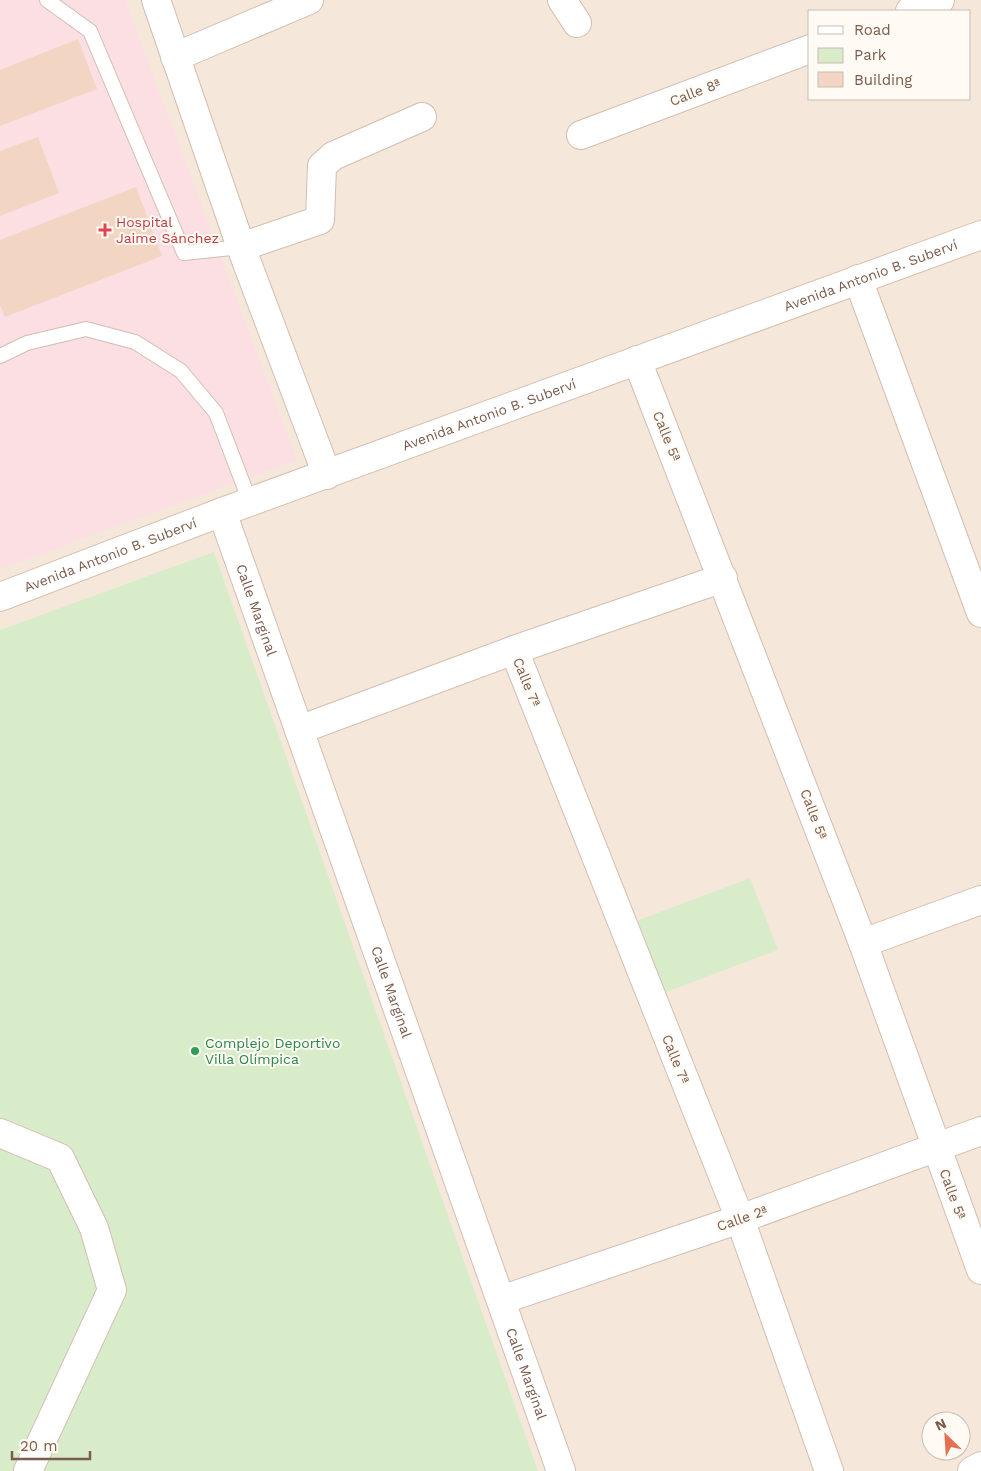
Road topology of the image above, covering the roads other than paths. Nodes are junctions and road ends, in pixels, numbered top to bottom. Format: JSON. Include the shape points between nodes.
{"nodes":[{"id":1,"x":47,"y":0,"type":"edge"},
{"id":2,"x":156,"y":0,"type":"edge"},
{"id":3,"x":309,"y":0,"type":"edge"},
{"id":4,"x":562,"y":0,"type":"edge"},
{"id":5,"x":940,"y":0,"type":"edge"},
{"id":6,"x":913,"y":10,"type":"edge"},
{"id":7,"x":576,"y":23,"type":"dead end"},
{"id":8,"x":808,"y":50,"type":"edge"},
{"id":9,"x":175,"y":57,"type":"junction"},
{"id":10,"x":422,"y":117,"type":"dead end"},
{"id":11,"x":581,"y":135,"type":"dead end"},
{"id":12,"x":981,"y":235,"type":"edge"},
{"id":13,"x":241,"y":247,"type":"junction"},
{"id":14,"x":858,"y":279,"type":"junction"},
{"id":15,"x":0,"y":356,"type":"edge"},
{"id":16,"x":637,"y":360,"type":"junction"},
{"id":17,"x":327,"y":475,"type":"junction"},
{"id":18,"x":250,"y":502,"type":"junction"},
{"id":19,"x":222,"y":512,"type":"junction"},
{"id":20,"x":723,"y":578,"type":"junction"},
{"id":21,"x":0,"y":597,"type":"edge"},
{"id":22,"x":981,"y":613,"type":"edge"},
{"id":23,"x":514,"y":650,"type":"junction"},
{"id":24,"x":299,"y":730,"type":"junction"},
{"id":25,"x":981,"y":900,"type":"edge"},
{"id":26,"x":863,"y":943,"type":"junction"},
{"id":27,"x":981,"y":1131,"type":"edge"},
{"id":28,"x":0,"y":1133,"type":"edge"},
{"id":29,"x":936,"y":1147,"type":"junction"},
{"id":30,"x":740,"y":1220,"type":"junction"},
{"id":31,"x":981,"y":1270,"type":"edge"},
{"id":32,"x":501,"y":1300,"type":"junction"},
{"id":33,"x":981,"y":1466,"type":"edge"},
{"id":34,"x":28,"y":1471,"type":"edge"},
{"id":35,"x":561,"y":1471,"type":"edge"},
{"id":36,"x":829,"y":1471,"type":"edge"},
{"id":37,"x":972,"y":1471,"type":"edge"}],
"edges":[{"from":1,"to":13,"type":"lane","via":[[90,31],[184,253]]},
{"from":2,"to":9,"type":"street"},
{"from":3,"to":9,"type":"street"},
{"from":4,"to":7,"type":"street"},
{"from":5,"to":6,"type":"street"},
{"from":8,"to":11,"type":"street","name":"Calle 8ª"},
{"from":9,"to":13,"type":"street"},
{"from":10,"to":13,"type":"street","via":[[333,156],[322,166],[320,220]]},
{"from":12,"to":14,"type":"street","name":"Avenida Antonio B. Suberví"},
{"from":13,"to":17,"type":"street"},
{"from":14,"to":16,"type":"street","name":"Avenida Antonio B. Suberví"},
{"from":14,"to":22,"type":"street"},
{"from":15,"to":18,"type":"lane","via":[[28,342],[86,329],[135,342],[181,371],[216,414]]},
{"from":16,"to":17,"type":"street","name":"Avenida Antonio B. Suberví"},
{"from":16,"to":20,"type":"street","name":"Calle 5ª"},
{"from":17,"to":18,"type":"street","name":"Avenida Antonio B. Suberví"},
{"from":18,"to":19,"type":"street","name":"Avenida Antonio B. Suberví"},
{"from":19,"to":21,"type":"street","name":"Avenida Antonio B. Suberví"},
{"from":19,"to":24,"type":"street","name":"Calle Marginal"},
{"from":20,"to":23,"type":"street"},
{"from":20,"to":26,"type":"street","name":"Calle 5ª"},
{"from":23,"to":24,"type":"street"},
{"from":23,"to":30,"type":"street","name":"Calle 7ª"},
{"from":24,"to":32,"type":"street","name":"Calle Marginal"},
{"from":25,"to":26,"type":"street"},
{"from":26,"to":29,"type":"street","name":"Calle 5ª"},
{"from":27,"to":29,"type":"street","name":"Calle 2ª"},
{"from":28,"to":34,"type":"street","via":[[60,1158],[94,1228],[112,1290]]},
{"from":29,"to":30,"type":"street","name":"Calle 2ª"},
{"from":29,"to":31,"type":"street","name":"Calle 5ª"},
{"from":30,"to":32,"type":"street","name":"Calle 2ª"},
{"from":30,"to":36,"type":"street","name":"Calle 7ª"},
{"from":32,"to":35,"type":"street","name":"Calle Marginal"},
{"from":33,"to":37,"type":"street"}]}
